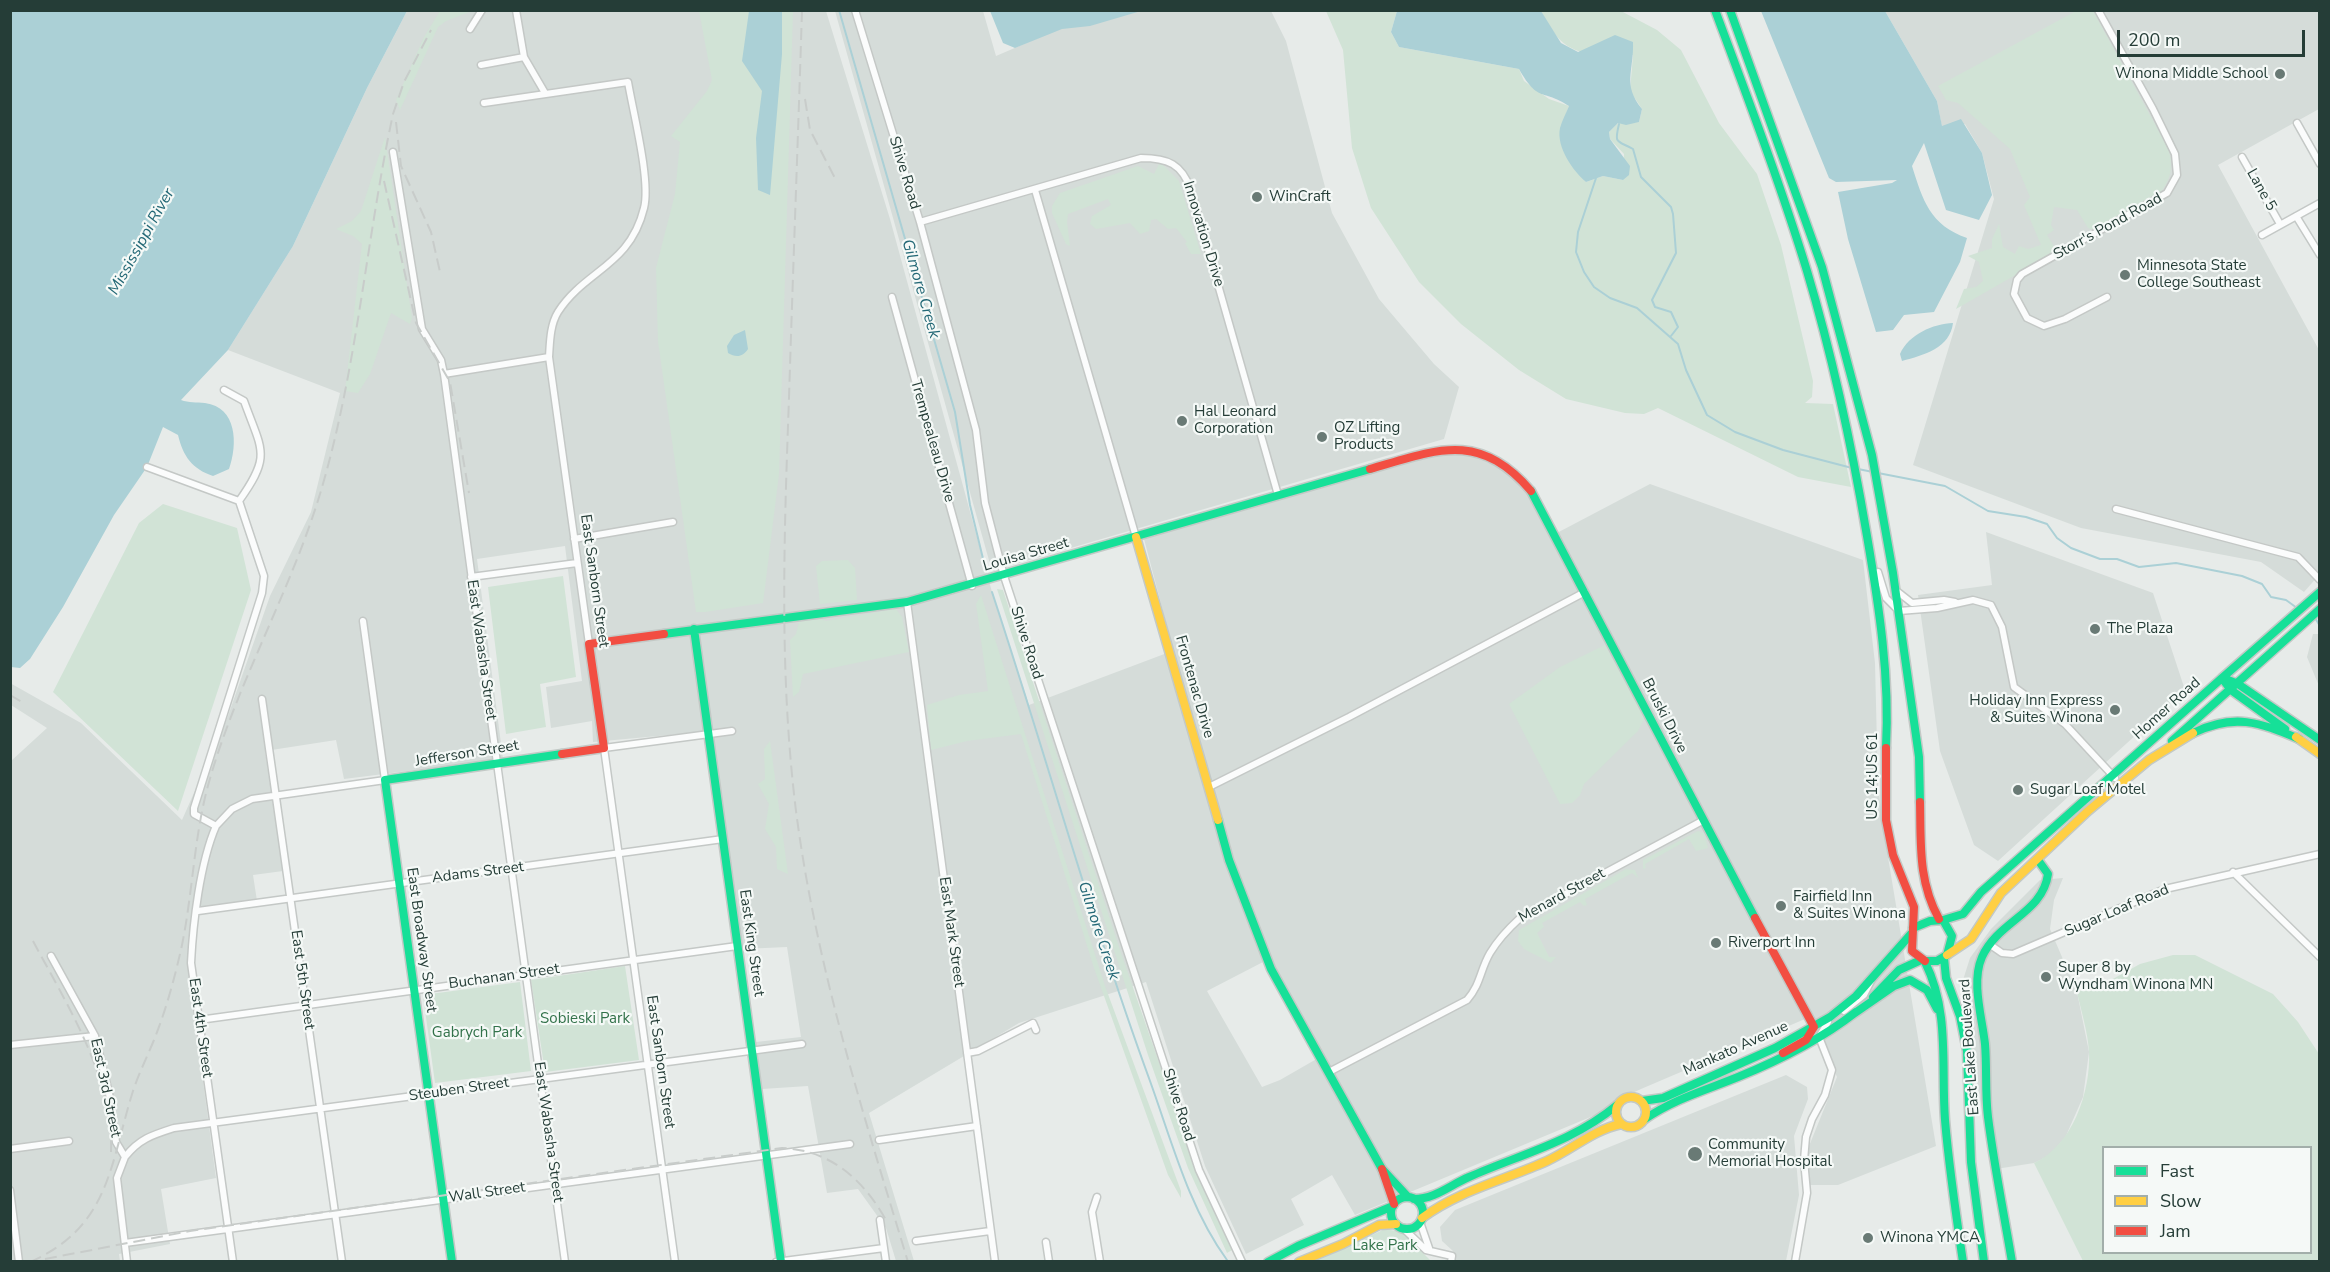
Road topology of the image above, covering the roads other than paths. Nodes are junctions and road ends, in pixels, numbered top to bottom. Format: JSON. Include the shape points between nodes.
{"nodes":[{"id":1,"x":482,"y":10,"type":"edge"},
{"id":2,"x":516,"y":10,"type":"edge"},
{"id":3,"x":855,"y":10,"type":"edge"},
{"id":4,"x":1715,"y":10,"type":"edge"},
{"id":5,"x":1730,"y":10,"type":"edge"},
{"id":6,"x":2098,"y":10,"type":"edge"},
{"id":7,"x":470,"y":29,"type":"dead end"},
{"id":8,"x":524,"y":57,"type":"junction"},
{"id":9,"x":481,"y":65,"type":"dead end"},
{"id":10,"x":545,"y":93,"type":"junction"},
{"id":11,"x":484,"y":103,"type":"dead end"},
{"id":12,"x":2297,"y":123,"type":"dead end"},
{"id":13,"x":393,"y":152,"type":"dead end"},
{"id":14,"x":2242,"y":157,"type":"dead end"},
{"id":15,"x":2319,"y":164,"type":"edge"},
{"id":16,"x":1035,"y":190,"type":"junction"},
{"id":17,"x":2319,"y":203,"type":"edge"},
{"id":18,"x":2296,"y":216,"type":"junction"},
{"id":19,"x":920,"y":222,"type":"junction"},
{"id":20,"x":2280,"y":224,"type":"junction"},
{"id":21,"x":2262,"y":235,"type":"dead end"},
{"id":22,"x":2319,"y":255,"type":"edge"},
{"id":23,"x":892,"y":297,"type":"dead end"},
{"id":24,"x":2107,"y":297,"type":"dead end"},
{"id":25,"x":549,"y":357,"type":"junction"},
{"id":26,"x":444,"y":374,"type":"junction"},
{"id":27,"x":224,"y":390,"type":"dead end"},
{"id":28,"x":1462,"y":448,"type":"joint"},
{"id":29,"x":147,"y":467,"type":"dead end"},
{"id":30,"x":1278,"y":495,"type":"junction"},
{"id":31,"x":239,"y":501,"type":"junction"},
{"id":32,"x":2116,"y":509,"type":"dead end"},
{"id":33,"x":673,"y":522,"type":"dead end"},
{"id":34,"x":1136,"y":537,"type":"junction"},
{"id":35,"x":574,"y":539,"type":"junction"},
{"id":36,"x":1868,"y":545,"type":"junction"},
{"id":37,"x":578,"y":563,"type":"junction"},
{"id":38,"x":1004,"y":576,"type":"junction"},
{"id":39,"x":471,"y":577,"type":"junction"},
{"id":40,"x":2319,"y":580,"type":"edge"},
{"id":41,"x":972,"y":586,"type":"junction"},
{"id":42,"x":1896,"y":588,"type":"junction"},
{"id":43,"x":1585,"y":592,"type":"junction"},
{"id":44,"x":2317,"y":595,"type":"edge"},
{"id":45,"x":907,"y":602,"type":"junction"},
{"id":46,"x":1955,"y":602,"type":"junction"},
{"id":47,"x":2319,"y":609,"type":"edge"},
{"id":48,"x":1899,"y":611,"type":"junction"},
{"id":49,"x":363,"y":621,"type":"dead end"},
{"id":50,"x":694,"y":629,"type":"junction"},
{"id":51,"x":589,"y":644,"type":"junction"},
{"id":52,"x":2222,"y":678,"type":"junction"},
{"id":53,"x":2238,"y":684,"type":"junction"},
{"id":54,"x":2231,"y":690,"type":"junction"},
{"id":55,"x":262,"y":699,"type":"dead end"},
{"id":56,"x":732,"y":731,"type":"dead end"},
{"id":57,"x":708,"y":735,"type":"junction"},
{"id":58,"x":2299,"y":739,"type":"junction"},
{"id":59,"x":2319,"y":740,"type":"edge"},
{"id":60,"x":604,"y":748,"type":"junction"},
{"id":61,"x":2158,"y":753,"type":"junction"},
{"id":62,"x":2319,"y":754,"type":"edge"},
{"id":63,"x":497,"y":763,"type":"junction"},
{"id":64,"x":2112,"y":776,"type":"junction"},
{"id":65,"x":385,"y":780,"type":"junction"},
{"id":66,"x":2121,"y":785,"type":"junction"},
{"id":67,"x":1209,"y":787,"type":"junction"},
{"id":68,"x":275,"y":794,"type":"junction"},
{"id":69,"x":1702,"y":821,"type":"junction"},
{"id":70,"x":216,"y":826,"type":"junction"},
{"id":71,"x":723,"y":839,"type":"junction"},
{"id":72,"x":618,"y":854,"type":"junction"},
{"id":73,"x":2319,"y":854,"type":"edge"},
{"id":74,"x":2038,"y":860,"type":"junction"},
{"id":75,"x":511,"y":869,"type":"junction"},
{"id":76,"x":2233,"y":872,"type":"junction"},
{"id":77,"x":399,"y":883,"type":"junction"},
{"id":78,"x":291,"y":900,"type":"junction"},
{"id":79,"x":198,"y":911,"type":"junction"},
{"id":80,"x":1941,"y":920,"type":"junction"},
{"id":81,"x":1912,"y":931,"type":"junction"},
{"id":82,"x":1989,"y":944,"type":"junction"},
{"id":83,"x":738,"y":946,"type":"junction"},
{"id":84,"x":51,"y":956,"type":"dead end"},
{"id":85,"x":1946,"y":956,"type":"junction"},
{"id":86,"x":2319,"y":957,"type":"edge"},
{"id":87,"x":632,"y":959,"type":"junction"},
{"id":88,"x":1923,"y":961,"type":"junction"},
{"id":89,"x":525,"y":973,"type":"junction"},
{"id":90,"x":1872,"y":978,"type":"junction"},
{"id":91,"x":414,"y":989,"type":"junction"},
{"id":92,"x":306,"y":1004,"type":"junction"},
{"id":93,"x":1852,"y":1015,"type":"junction"},
{"id":94,"x":199,"y":1020,"type":"junction"},
{"id":95,"x":1814,"y":1027,"type":"junction"},
{"id":96,"x":1036,"y":1030,"type":"dead end"},
{"id":97,"x":95,"y":1036,"type":"junction"},
{"id":98,"x":1819,"y":1037,"type":"junction"},
{"id":99,"x":1945,"y":1042,"type":"junction"},
{"id":100,"x":802,"y":1044,"type":"dead end"},
{"id":101,"x":10,"y":1045,"type":"edge"},
{"id":102,"x":752,"y":1050,"type":"junction"},
{"id":103,"x":967,"y":1053,"type":"junction"},
{"id":104,"x":1766,"y":1065,"type":"junction"},
{"id":105,"x":646,"y":1066,"type":"junction"},
{"id":106,"x":1329,"y":1072,"type":"junction"},
{"id":107,"x":540,"y":1078,"type":"junction"},
{"id":108,"x":429,"y":1095,"type":"junction"},
{"id":109,"x":1642,"y":1101,"type":"junction"},
{"id":110,"x":1617,"y":1105,"type":"junction"},
{"id":111,"x":319,"y":1109,"type":"junction"},
{"id":112,"x":1645,"y":1119,"type":"junction"},
{"id":113,"x":213,"y":1122,"type":"junction"},
{"id":114,"x":1621,"y":1124,"type":"junction"},
{"id":115,"x":977,"y":1126,"type":"junction"},
{"id":116,"x":879,"y":1140,"type":"dead end"},
{"id":117,"x":69,"y":1141,"type":"dead end"},
{"id":118,"x":850,"y":1144,"type":"dead end"},
{"id":119,"x":10,"y":1149,"type":"edge"},
{"id":120,"x":766,"y":1155,"type":"junction"},
{"id":121,"x":125,"y":1157,"type":"junction"},
{"id":122,"x":662,"y":1168,"type":"junction"},
{"id":123,"x":1382,"y":1169,"type":"junction"},
{"id":124,"x":555,"y":1183,"type":"junction"},
{"id":125,"x":10,"y":1190,"type":"edge"},
{"id":126,"x":1096,"y":1197,"type":"dead end"},
{"id":127,"x":1411,"y":1198,"type":"junction"},
{"id":128,"x":443,"y":1199,"type":"junction"},
{"id":129,"x":1393,"y":1205,"type":"junction"},
{"id":130,"x":335,"y":1214,"type":"junction"},
{"id":131,"x":880,"y":1220,"type":"dead end"},
{"id":132,"x":1421,"y":1220,"type":"junction"},
{"id":133,"x":1400,"y":1226,"type":"junction"},
{"id":134,"x":228,"y":1229,"type":"junction"},
{"id":135,"x":990,"y":1231,"type":"junction"},
{"id":136,"x":915,"y":1241,"type":"dead end"},
{"id":137,"x":1046,"y":1242,"type":"dead end"},
{"id":138,"x":124,"y":1243,"type":"junction"},
{"id":139,"x":884,"y":1248,"type":"junction"},
{"id":140,"x":1430,"y":1251,"type":"junction"},
{"id":141,"x":781,"y":1261,"type":"edge"},
{"id":142,"x":19,"y":1262,"type":"edge"},
{"id":143,"x":127,"y":1262,"type":"edge"},
{"id":144,"x":233,"y":1262,"type":"edge"},
{"id":145,"x":342,"y":1262,"type":"edge"},
{"id":146,"x":452,"y":1262,"type":"edge"},
{"id":147,"x":565,"y":1262,"type":"edge"},
{"id":148,"x":675,"y":1262,"type":"edge"},
{"id":149,"x":776,"y":1262,"type":"edge"},
{"id":150,"x":886,"y":1262,"type":"edge"},
{"id":151,"x":994,"y":1262,"type":"edge"},
{"id":152,"x":1049,"y":1262,"type":"edge"},
{"id":153,"x":1100,"y":1262,"type":"edge"},
{"id":154,"x":1242,"y":1262,"type":"edge"},
{"id":155,"x":1268,"y":1262,"type":"edge"},
{"id":156,"x":1299,"y":1262,"type":"edge"},
{"id":157,"x":1451,"y":1262,"type":"edge"},
{"id":158,"x":1795,"y":1262,"type":"edge"},
{"id":159,"x":1963,"y":1262,"type":"edge"},
{"id":160,"x":1984,"y":1262,"type":"edge"},
{"id":161,"x":2012,"y":1262,"type":"edge"}],
"edges":[{"from":1,"to":7,"type":"street"},
{"from":2,"to":8,"type":"street"},
{"from":3,"to":19,"type":"street","name":"Shive Road"},
{"from":4,"to":36,"type":"main road","name":"US 14;US 61","via":[[1795,233],[1852,454]]},
{"from":5,"to":42,"type":"main road","via":[[1822,267],[1872,455]]},
{"from":6,"to":24,"type":"street","name":"Storr's Pond Road","via":[[2175,154],[2176,175],[2167,193],[2022,274],[2014,294],[2027,318],[2044,326]]},
{"from":8,"to":9,"type":"street"},
{"from":8,"to":10,"type":"street"},
{"from":10,"to":11,"type":"street","name":"East Sanborn Street"},
{"from":10,"to":25,"type":"street","name":"East Sanborn Street","via":[[628,82],[645,183],[645,207],[634,235],[621,255],[558,313],[551,332]]},
{"from":12,"to":15,"type":"street"},
{"from":13,"to":26,"type":"street","name":"East Wabasha Street","via":[[422,329],[441,360]]},
{"from":14,"to":20,"type":"street","name":"Lane 5"},
{"from":16,"to":19,"type":"street","name":"Innovation Drive"},
{"from":16,"to":30,"type":"street","name":"Innovation Drive","via":[[1141,158],[1168,160],[1179,167],[1191,190]]},
{"from":16,"to":34,"type":"street","name":"Frontenac Drive"},
{"from":17,"to":18,"type":"street"},
{"from":18,"to":20,"type":"street"},
{"from":18,"to":22,"type":"street"},
{"from":19,"to":38,"type":"street","name":"Shive Road","via":[[976,430],[986,503]]},
{"from":20,"to":21,"type":"street"},
{"from":23,"to":41,"type":"street","name":"Trempealeau Drive"},
{"from":25,"to":26,"type":"street"},
{"from":25,"to":35,"type":"street","name":"East Sanborn Street"},
{"from":26,"to":39,"type":"street","name":"East Wabasha Street"},
{"from":27,"to":31,"type":"street","via":[[244,400],[262,456],[259,471]]},
{"from":28,"to":30,"type":"main road","name":"Louisa Street","via":[[1437,450]]},
{"from":28,"to":43,"type":"main road","name":"Bruski Drive","via":[[1484,454],[1519,475],[1537,498]]},
{"from":29,"to":31,"type":"street"},
{"from":30,"to":34,"type":"main road","name":"Louisa Street"},
{"from":31,"to":70,"type":"street","via":[[264,576],[194,808],[194,814]]},
{"from":32,"to":40,"type":"street","via":[[2298,557]]},
{"from":33,"to":35,"type":"street"},
{"from":34,"to":38,"type":"main road","name":"Louisa Street"},
{"from":34,"to":67,"type":"main road","name":"Frontenac Drive"},
{"from":35,"to":37,"type":"street","name":"East Sanborn Street"},
{"from":36,"to":48,"type":"street","via":[[1886,598]]},
{"from":36,"to":81,"type":"main road","name":"US 14;US 61","via":[[1886,690],[1885,816],[1895,865],[1914,908]]},
{"from":37,"to":39,"type":"street"},
{"from":37,"to":51,"type":"street","name":"East Sanborn Street"},
{"from":38,"to":41,"type":"main road","name":"Louisa Street"},
{"from":38,"to":154,"type":"street","name":"Shive Road","via":[[1199,1170]]},
{"from":39,"to":63,"type":"street","name":"East Wabasha Street"},
{"from":41,"to":45,"type":"main road","name":"Louisa Street"},
{"from":42,"to":46,"type":"street","via":[[1912,603]]},
{"from":42,"to":48,"type":"main road"},
{"from":43,"to":67,"type":"street"},
{"from":43,"to":69,"type":"main road","name":"Bruski Drive"},
{"from":44,"to":52,"type":"main road","name":"Homer Road"},
{"from":45,"to":50,"type":"main road","name":"Louisa Street"},
{"from":45,"to":103,"type":"street","name":"East Mark Street"},
{"from":46,"to":48,"type":"street","via":[[1937,608]]},
{"from":46,"to":64,"type":"street","via":[[1980,600],[1991,605],[2002,627],[2014,687],[2066,724]]},
{"from":47,"to":53,"type":"main road","name":"Homer Road"},
{"from":48,"to":80,"type":"main road","via":[[1918,757],[1921,872],[1928,899]]},
{"from":49,"to":65,"type":"street","name":"East Broadway Street"},
{"from":50,"to":51,"type":"main road","name":"Louisa Street"},
{"from":50,"to":57,"type":"main road","name":"East King Street"},
{"from":51,"to":60,"type":"main road","name":"East Sanborn Street"},
{"from":52,"to":53,"type":"main road"},
{"from":52,"to":54,"type":"main road"},
{"from":52,"to":64,"type":"main road","name":"Homer Road"},
{"from":53,"to":54,"type":"main road","name":"Homer Road"},
{"from":53,"to":59,"type":"main road"},
{"from":54,"to":58,"type":"main road"},
{"from":54,"to":61,"type":"main road","name":"Homer Road"},
{"from":55,"to":68,"type":"street","name":"East 5th Street"},
{"from":56,"to":57,"type":"street","name":"Jefferson Street"},
{"from":57,"to":60,"type":"street","name":"Jefferson Street"},
{"from":57,"to":71,"type":"main road","name":"East King Street"},
{"from":58,"to":61,"type":"main road","via":[[2260,722],[2233,720],[2210,725]]},
{"from":58,"to":62,"type":"main road"},
{"from":60,"to":63,"type":"main road","name":"Jefferson Street"},
{"from":60,"to":72,"type":"street","name":"East Sanborn Street"},
{"from":61,"to":66,"type":"main road","name":"Homer Road"},
{"from":63,"to":65,"type":"main road","name":"Jefferson Street"},
{"from":63,"to":75,"type":"street","name":"East Wabasha Street"},
{"from":64,"to":66,"type":"street"},
{"from":64,"to":80,"type":"main road","name":"Homer Road","via":[[1981,892],[1963,914]]},
{"from":65,"to":68,"type":"street","name":"Jefferson Street"},
{"from":65,"to":77,"type":"main road","name":"East Broadway Street"},
{"from":66,"to":74,"type":"main road","name":"Homer Road"},
{"from":67,"to":106,"type":"main road","name":"Frontenac Drive","via":[[1229,860],[1270,969]]},
{"from":68,"to":70,"type":"street","name":"Jefferson Street","via":[[232,809]]},
{"from":68,"to":78,"type":"street","name":"East 5th Street"},
{"from":69,"to":95,"type":"main road","name":"Bruski Drive"},
{"from":69,"to":106,"type":"street","name":"Menard Street","via":[[1519,919],[1490,953],[1478,987],[1467,1000]]},
{"from":70,"to":79,"type":"street","name":"East 4th Street","via":[[206,854]]},
{"from":71,"to":72,"type":"street","name":"Adams Street"},
{"from":71,"to":83,"type":"main road","name":"East King Street"},
{"from":72,"to":75,"type":"street","name":"Adams Street"},
{"from":72,"to":87,"type":"street","name":"East Sanborn Street"},
{"from":73,"to":76,"type":"street","name":"Sugar Loaf Road"},
{"from":74,"to":82,"type":"main road","name":"East Lake Boulevard","via":[[2048,874],[2046,890]]},
{"from":74,"to":85,"type":"main road","name":"Homer Road","via":[[1998,896],[1974,936]]},
{"from":75,"to":77,"type":"street","name":"Adams Street"},
{"from":75,"to":89,"type":"street","name":"East Wabasha Street"},
{"from":76,"to":82,"type":"street","name":"Sugar Loaf Road","via":[[2165,889],[2013,954],[2002,953]]},
{"from":76,"to":86,"type":"street"},
{"from":77,"to":78,"type":"street","name":"Adams Street"},
{"from":77,"to":91,"type":"main road","name":"East Broadway Street"},
{"from":78,"to":79,"type":"street","name":"Adams Street"},
{"from":78,"to":92,"type":"street","name":"East 5th Street"},
{"from":79,"to":94,"type":"street","name":"East 4th Street","via":[[191,963]]},
{"from":80,"to":81,"type":"main road"},
{"from":80,"to":85,"type":"main road","via":[[1952,936]]},
{"from":81,"to":88,"type":"main road","name":"US 14;US 61","via":[[1912,948]]},
{"from":81,"to":90,"type":"main road","name":"Mankato Avenue"},
{"from":82,"to":161,"type":"main road","name":"East Lake Boulevard","via":[[1978,967],[1977,987],[1984,1033],[1988,1116]]},
{"from":83,"to":87,"type":"street","name":"Buchanan Street"},
{"from":83,"to":102,"type":"main road","name":"East King Street"},
{"from":84,"to":97,"type":"street","name":"East 3rd Street"},
{"from":85,"to":88,"type":"main road","via":[[1936,962]]},
{"from":85,"to":160,"type":"main road","via":[[1946,978],[1967,1051],[1971,1162]]},
{"from":87,"to":89,"type":"street","name":"Buchanan Street"},
{"from":87,"to":105,"type":"street","name":"East Sanborn Street"},
{"from":88,"to":93,"type":"main road","name":"Mankato Avenue","via":[[1899,970]]},
{"from":88,"to":99,"type":"main road","name":"US 14;US 61","via":[[1941,1003]]},
{"from":89,"to":91,"type":"street","name":"Buchanan Street"},
{"from":89,"to":107,"type":"street","name":"East Wabasha Street"},
{"from":90,"to":95,"type":"main road","name":"Mankato Avenue","via":[[1847,1004]]},
{"from":90,"to":98,"type":"street","via":[[1864,995],[1827,1023]]},
{"from":91,"to":92,"type":"street","name":"Buchanan Street"},
{"from":91,"to":108,"type":"main road","name":"East Broadway Street"},
{"from":92,"to":94,"type":"street","name":"Buchanan Street"},
{"from":92,"to":111,"type":"street","name":"East 5th Street"},
{"from":93,"to":98,"type":"main road","name":"Mankato Avenue"},
{"from":93,"to":99,"type":"main road","via":[[1894,985],[1913,981],[1930,994]]},
{"from":94,"to":113,"type":"street","name":"East 4th Street"},
{"from":95,"to":104,"type":"main road","via":[[1806,1040]]},
{"from":95,"to":109,"type":"main road","name":"Mankato Avenue","via":[[1663,1098]]},
{"from":96,"to":103,"type":"street","via":[[1033,1023]]},
{"from":97,"to":101,"type":"street"},
{"from":97,"to":121,"type":"street","name":"East 3rd Street","via":[[116,1142]]},
{"from":98,"to":104,"type":"main road","name":"Mankato Avenue"},
{"from":98,"to":158,"type":"street","via":[[1832,1070],[1806,1137],[1807,1193]]},
{"from":99,"to":159,"type":"main road","name":"US 14;US 61","via":[[1947,1138]]},
{"from":100,"to":102,"type":"street","name":"Steuben Street"},
{"from":102,"to":105,"type":"street","name":"Steuben Street"},
{"from":102,"to":120,"type":"main road","name":"East King Street"},
{"from":103,"to":115,"type":"street","name":"East Mark Street"},
{"from":104,"to":112,"type":"main road","name":"Mankato Avenue","via":[[1677,1100]]},
{"from":105,"to":107,"type":"street","name":"Steuben Street"},
{"from":105,"to":122,"type":"street","name":"East Sanborn Street"},
{"from":106,"to":123,"type":"main road","name":"Frontenac Drive"},
{"from":107,"to":108,"type":"street","name":"Steuben Street"},
{"from":107,"to":124,"type":"street","name":"East Wabasha Street"},
{"from":108,"to":111,"type":"street","name":"Steuben Street"},
{"from":108,"to":128,"type":"main road","name":"East Broadway Street"},
{"from":109,"to":110,"type":"main road","name":"Mankato Avenue","via":[[1629,1097]]},
{"from":109,"to":112,"type":"main road"},
{"from":110,"to":114,"type":"main road","via":[[1616,1115]]},
{"from":110,"to":127,"type":"main road","via":[[1564,1142],[1471,1177],[1432,1197]]},
{"from":111,"to":113,"type":"street","name":"Steuben Street"},
{"from":111,"to":130,"type":"street","name":"East 5th Street"},
{"from":112,"to":114,"type":"main road","name":"Mankato Avenue","via":[[1634,1127]]},
{"from":113,"to":121,"type":"street","name":"Steuben Street","via":[[148,1136],[135,1143]]},
{"from":113,"to":134,"type":"street","name":"East 4th Street"},
{"from":114,"to":132,"type":"main road","name":"Mankato Avenue","via":[[1601,1130],[1543,1163],[1453,1198]]},
{"from":115,"to":116,"type":"street"},
{"from":115,"to":135,"type":"street","name":"East Mark Street"},
{"from":117,"to":119,"type":"street"},
{"from":118,"to":120,"type":"street","name":"Wall Street"},
{"from":120,"to":122,"type":"street","name":"Wall Street"},
{"from":120,"to":141,"type":"main road","name":"East King Street"},
{"from":121,"to":138,"type":"street","name":"East 3rd Street","via":[[117,1178]]},
{"from":122,"to":124,"type":"street","name":"Wall Street"},
{"from":122,"to":148,"type":"street","name":"East Sanborn Street"},
{"from":123,"to":127,"type":"main road","name":"Frontenac Drive"},
{"from":123,"to":129,"type":"main road","name":"Frontenac Drive"},
{"from":124,"to":128,"type":"street","name":"Wall Street"},
{"from":124,"to":147,"type":"street","name":"East Wabasha Street"},
{"from":125,"to":142,"type":"street"},
{"from":126,"to":153,"type":"street","via":[[1092,1212]]},
{"from":127,"to":129,"type":"main road"},
{"from":127,"to":132,"type":"main road","via":[[1421,1207]]},
{"from":128,"to":130,"type":"street","name":"Wall Street"},
{"from":128,"to":146,"type":"main road","name":"East Broadway Street"},
{"from":129,"to":133,"type":"main road","via":[[1391,1216]]},
{"from":129,"to":155,"type":"main road","via":[[1361,1222],[1293,1247]]},
{"from":130,"to":134,"type":"street","name":"Wall Street"},
{"from":130,"to":145,"type":"street","name":"East 5th Street"},
{"from":131,"to":139,"type":"street"},
{"from":132,"to":133,"type":"main road","name":"Mankato Avenue","via":[[1412,1227]]},
{"from":132,"to":140,"type":"street"},
{"from":133,"to":140,"type":"street"},
{"from":133,"to":156,"type":"main road","name":"Mankato Avenue","via":[[1379,1225]]},
{"from":134,"to":138,"type":"street","name":"Wall Street"},
{"from":134,"to":144,"type":"street","name":"East 4th Street"},
{"from":135,"to":136,"type":"street"},
{"from":135,"to":151,"type":"street","name":"East Mark Street"},
{"from":137,"to":152,"type":"street"},
{"from":138,"to":143,"type":"street","name":"East 3rd Street"},
{"from":139,"to":141,"type":"street"},
{"from":139,"to":150,"type":"street"},
{"from":140,"to":157,"type":"street","via":[[1452,1256]]},
{"from":141,"to":149,"type":"street"}]}
